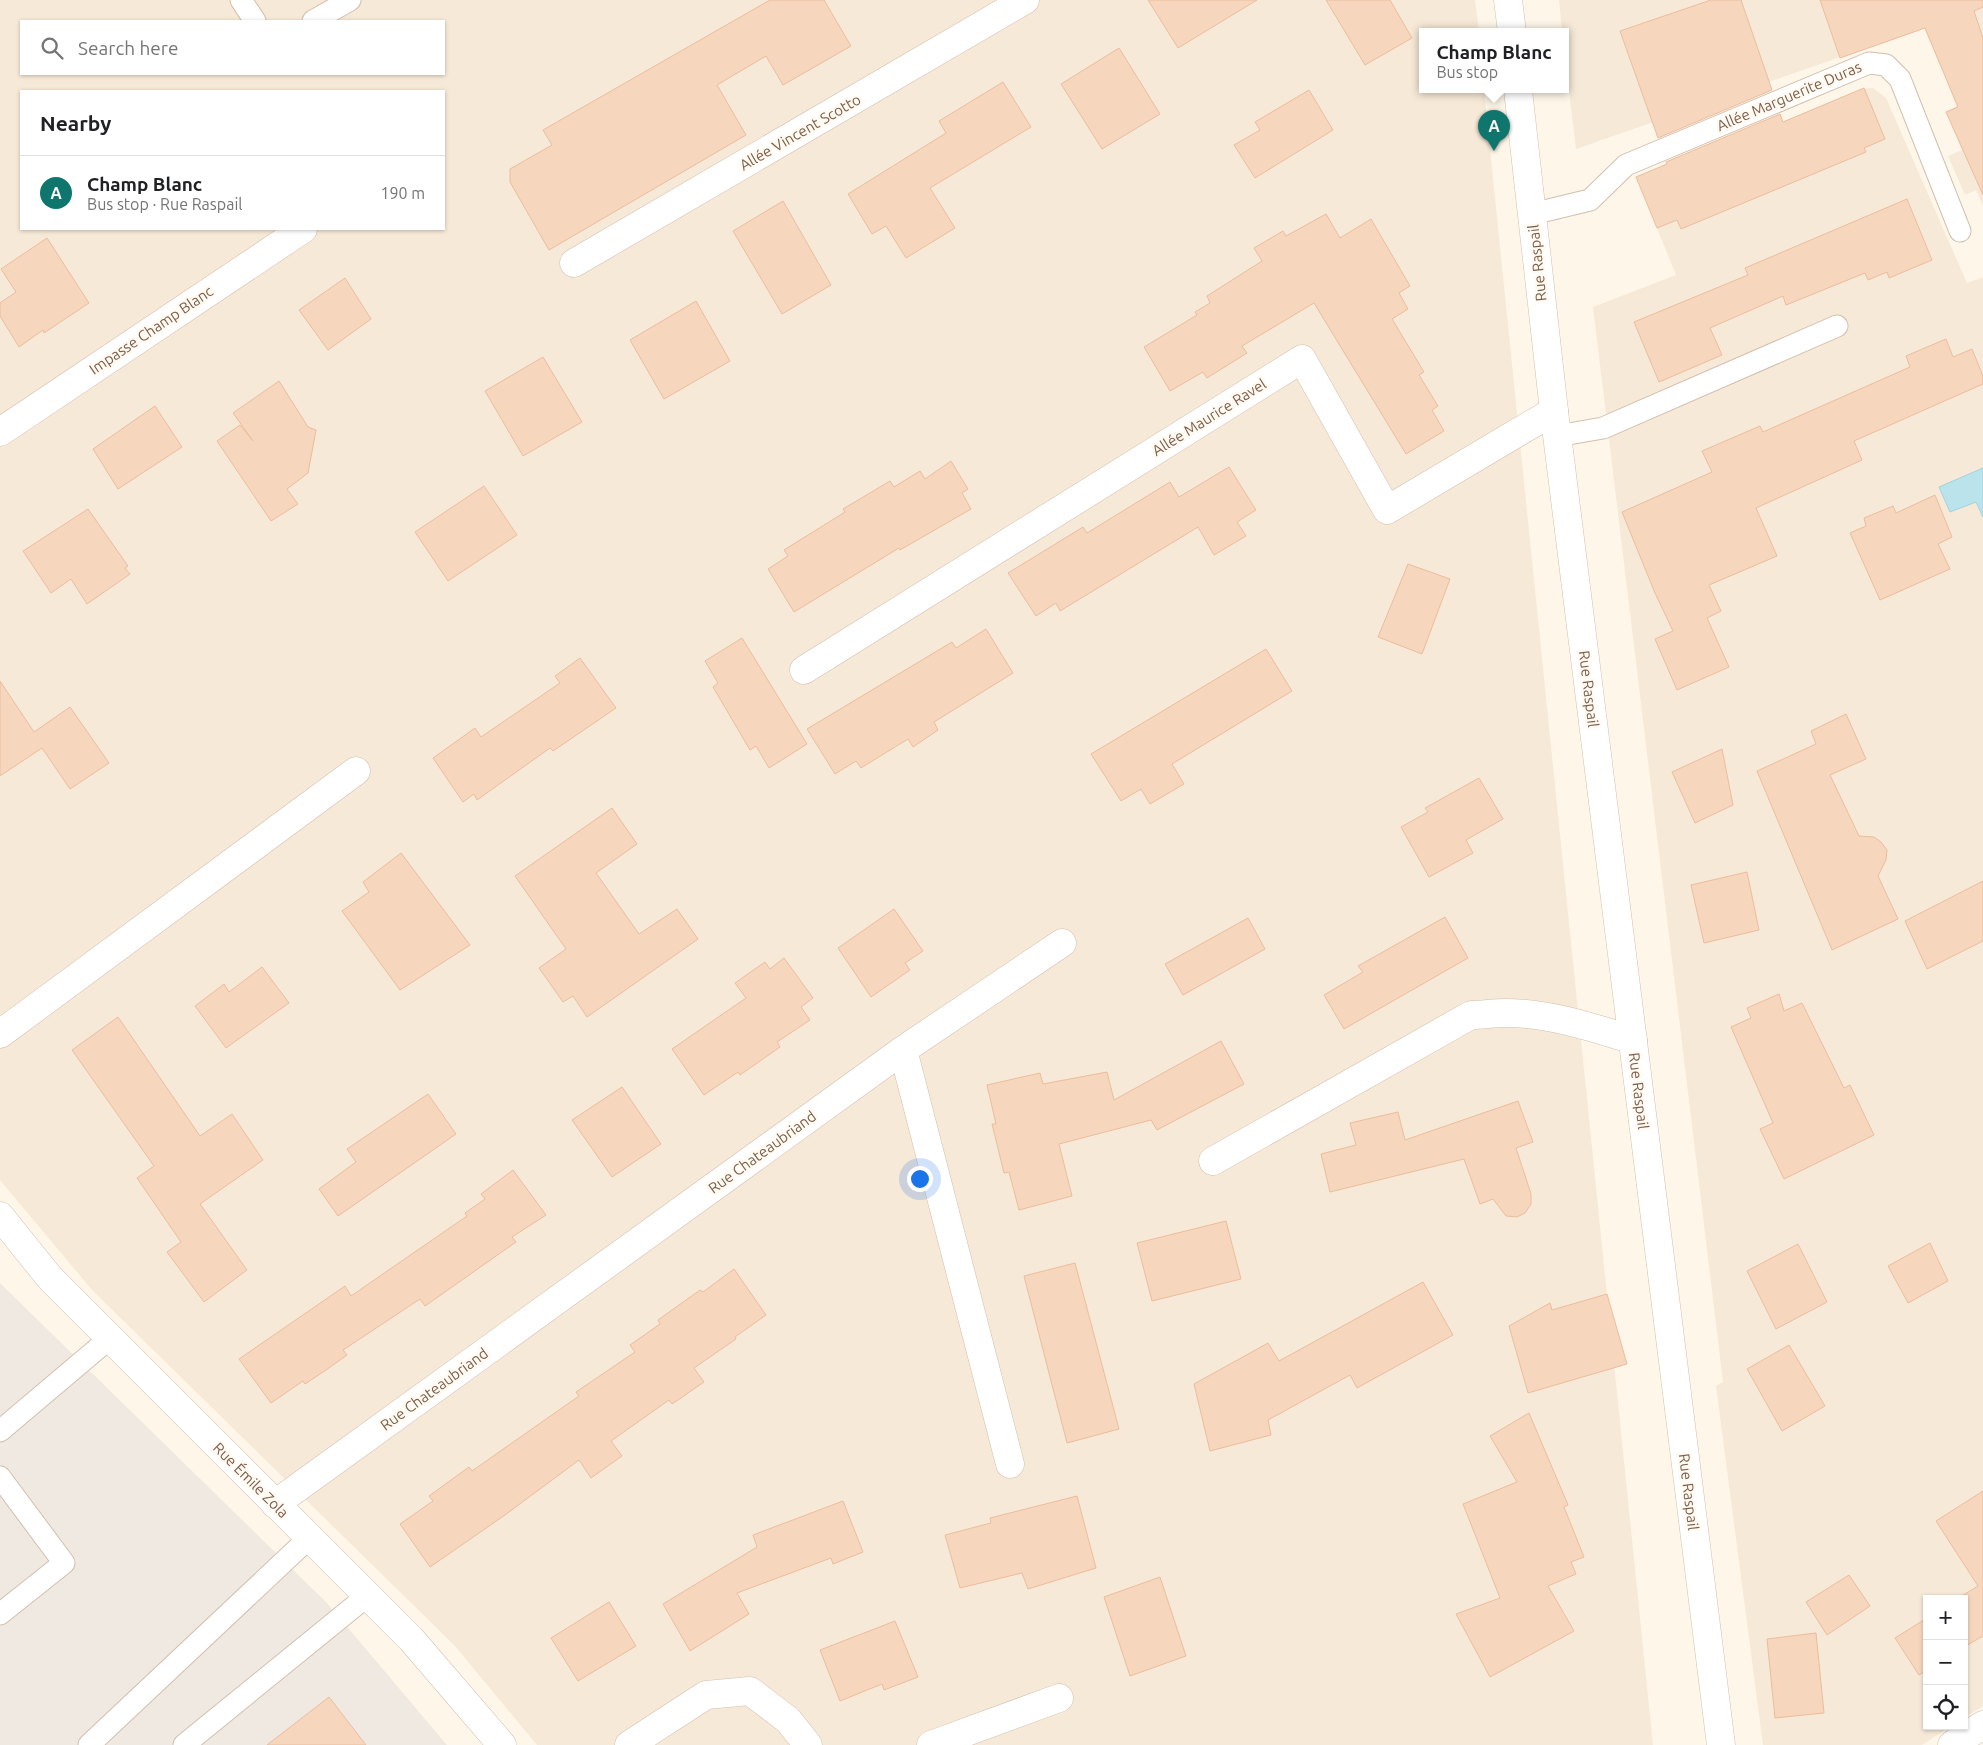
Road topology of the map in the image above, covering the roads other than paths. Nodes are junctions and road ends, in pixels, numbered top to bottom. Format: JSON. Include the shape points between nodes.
{"nodes":[{"id":1,"x":242,"y":0,"type":"edge"},
{"id":2,"x":350,"y":0,"type":"edge"},
{"id":3,"x":1025,"y":0,"type":"edge"},
{"id":4,"x":1508,"y":0,"type":"edge"},
{"id":5,"x":254,"y":20,"type":"edge"},
{"id":6,"x":315,"y":20,"type":"edge"},
{"id":7,"x":1512,"y":28,"type":"edge"},
{"id":8,"x":1518,"y":93,"type":"edge"},
{"id":9,"x":1532,"y":214,"type":"junction"},
{"id":10,"x":301,"y":230,"type":"edge"},
{"id":11,"x":1960,"y":231,"type":"dead end"},
{"id":12,"x":574,"y":263,"type":"dead end"},
{"id":13,"x":1838,"y":326,"type":"dead end"},
{"id":14,"x":1555,"y":424,"type":"junction"},
{"id":15,"x":0,"y":432,"type":"edge"},
{"id":16,"x":804,"y":670,"type":"dead end"},
{"id":17,"x":356,"y":771,"type":"dead end"},
{"id":18,"x":1062,"y":943,"type":"dead end"},
{"id":19,"x":0,"y":1034,"type":"edge"},
{"id":20,"x":1633,"y":1040,"type":"junction"},
{"id":21,"x":904,"y":1050,"type":"junction"},
{"id":22,"x":1213,"y":1161,"type":"dead end"},
{"id":23,"x":0,"y":1216,"type":"edge"},
{"id":24,"x":110,"y":1338,"type":"junction"},
{"id":25,"x":0,"y":1431,"type":"edge"},
{"id":26,"x":1010,"y":1464,"type":"dead end"},
{"id":27,"x":0,"y":1477,"type":"edge"},
{"id":28,"x":275,"y":1504,"type":"junction"},
{"id":29,"x":309,"y":1538,"type":"junction"},
{"id":30,"x":367,"y":1596,"type":"junction"},
{"id":31,"x":0,"y":1614,"type":"edge"},
{"id":32,"x":1060,"y":1698,"type":"dead end"},
{"id":33,"x":1983,"y":1725,"type":"edge"},
{"id":34,"x":89,"y":1745,"type":"edge"},
{"id":35,"x":184,"y":1745,"type":"edge"},
{"id":36,"x":502,"y":1745,"type":"edge"},
{"id":37,"x":629,"y":1745,"type":"edge"},
{"id":38,"x":808,"y":1745,"type":"edge"},
{"id":39,"x":931,"y":1745,"type":"edge"},
{"id":40,"x":1721,"y":1745,"type":"edge"},
{"id":41,"x":1952,"y":1745,"type":"edge"}],
"edges":[{"from":1,"to":5,"type":"lane"},
{"from":2,"to":6,"type":"lane"},
{"from":3,"to":12,"type":"street","name":"Allée Vincent Scotto"},
{"from":4,"to":7,"type":"street"},
{"from":8,"to":9,"type":"street","name":"Rue Raspail"},
{"from":9,"to":11,"type":"lane","name":"Allée Marguerite Duras","via":[[1590,200],[1626,165],[1869,63],[1886,65],[1900,79]]},
{"from":9,"to":14,"type":"street","name":"Rue Raspail"},
{"from":10,"to":15,"type":"street","name":"Impasse Champ Blanc"},
{"from":13,"to":14,"type":"lane","via":[[1603,428]]},
{"from":14,"to":16,"type":"street","name":"Allée Maurice Ravel","via":[[1388,510],[1302,359]]},
{"from":14,"to":20,"type":"street","name":"Rue Raspail"},
{"from":17,"to":19,"type":"street"},
{"from":18,"to":21,"type":"street","name":"Rue Chateaubriand"},
{"from":20,"to":22,"type":"street","via":[[1586,1025],[1533,1015],[1471,1015]]},
{"from":20,"to":40,"type":"street","name":"Rue Raspail"},
{"from":21,"to":26,"type":"street"},
{"from":21,"to":28,"type":"street","name":"Rue Chateaubriand"},
{"from":23,"to":24,"type":"street","name":"Rue Émile Zola","via":[[50,1278]]},
{"from":24,"to":25,"type":"lane"},
{"from":24,"to":28,"type":"street","name":"Rue Émile Zola"},
{"from":27,"to":31,"type":"lane","via":[[64,1563]]},
{"from":28,"to":29,"type":"street","name":"Rue Émile Zola"},
{"from":29,"to":30,"type":"street","name":"Rue Émile Zola"},
{"from":29,"to":34,"type":"lane"},
{"from":30,"to":35,"type":"lane"},
{"from":30,"to":36,"type":"street","name":"Rue Émile Zola","via":[[411,1639]]},
{"from":32,"to":39,"type":"street"},
{"from":33,"to":41,"type":"street"},
{"from":37,"to":38,"type":"street","via":[[706,1695],[750,1691],[788,1720]]}]}
